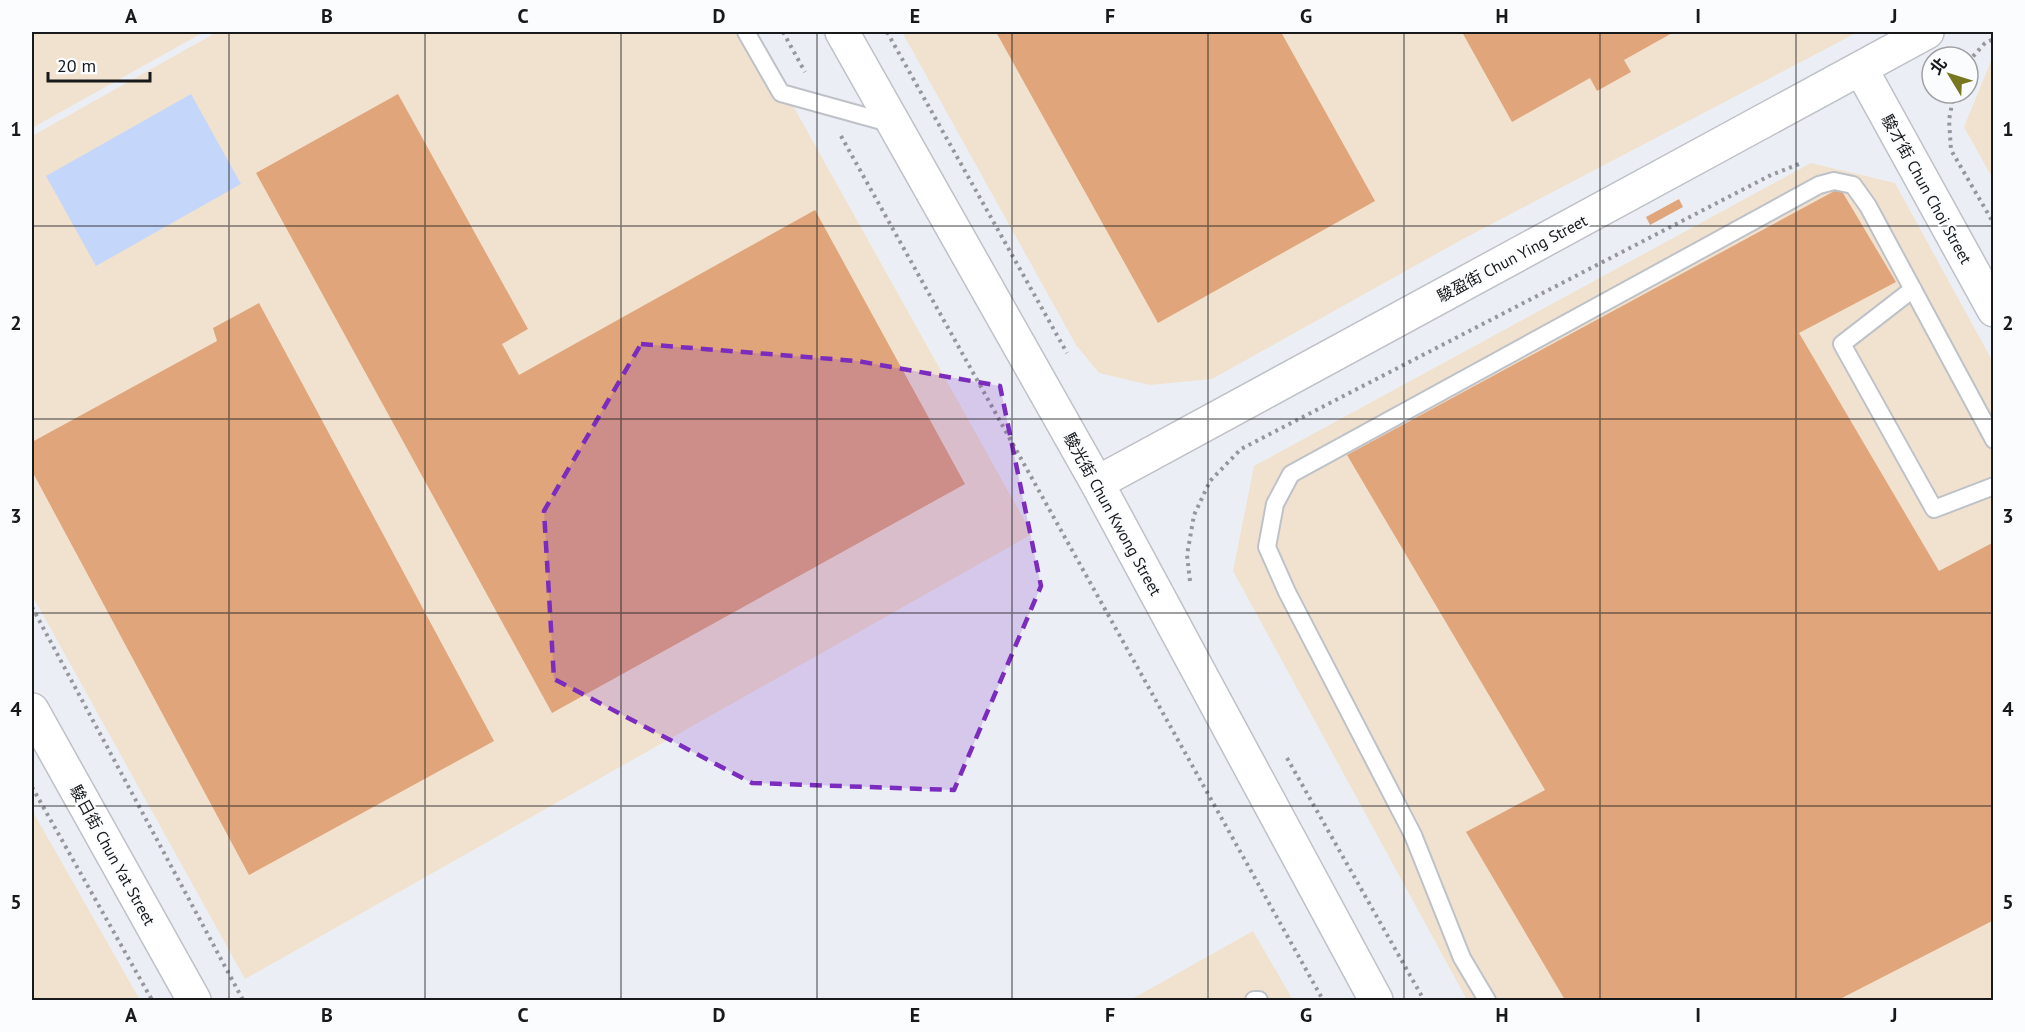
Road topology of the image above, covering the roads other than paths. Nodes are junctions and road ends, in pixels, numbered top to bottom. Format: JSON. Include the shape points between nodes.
{"nodes":[{"id":1,"x":746,"y":32,"type":"edge"},
{"id":2,"x":842,"y":32,"type":"edge"},
{"id":3,"x":1927,"y":32,"type":"edge"},
{"id":4,"x":1861,"y":69,"type":"junction"},
{"id":5,"x":894,"y":124,"type":"junction"},
{"id":6,"x":1913,"y":290,"type":"junction"},
{"id":7,"x":1994,"y":310,"type":"edge"},
{"id":8,"x":1994,"y":440,"type":"edge"},
{"id":9,"x":1097,"y":483,"type":"junction"},
{"id":10,"x":1994,"y":486,"type":"edge"},
{"id":11,"x":32,"y":710,"type":"edge"},
{"id":12,"x":1369,"y":998,"type":"edge"},
{"id":13,"x":194,"y":1000,"type":"edge"},
{"id":14,"x":1254,"y":1000,"type":"edge"},
{"id":15,"x":1259,"y":1000,"type":"edge"},
{"id":16,"x":1487,"y":1000,"type":"edge"}],
"edges":[{"from":1,"to":5,"type":"lane","via":[[781,93]]},
{"from":2,"to":5,"type":"street","name":"駿光街 Chun Kwong Street"},
{"from":3,"to":4,"type":"street","name":"駿盈街 Chun Ying Street"},
{"from":4,"to":7,"type":"street","name":"駿才街 Chun Choi Street"},
{"from":4,"to":9,"type":"street","name":"駿盈街 Chun Ying Street"},
{"from":5,"to":9,"type":"street","name":"駿光街 Chun Kwong Street"},
{"from":6,"to":8,"type":"lane"},
{"from":6,"to":10,"type":"lane","via":[[1842,344],[1934,509]]},
{"from":6,"to":16,"type":"lane","via":[[1853,185],[1834,181],[1819,185],[1291,474],[1275,504],[1267,547],[1292,603],[1413,835],[1462,958]]},
{"from":9,"to":12,"type":"street","name":"駿光街 Chun Kwong Street"},
{"from":11,"to":13,"type":"street","name":"駿日街 Chun Yat Street"},
{"from":14,"to":15,"type":"lane"}]}
